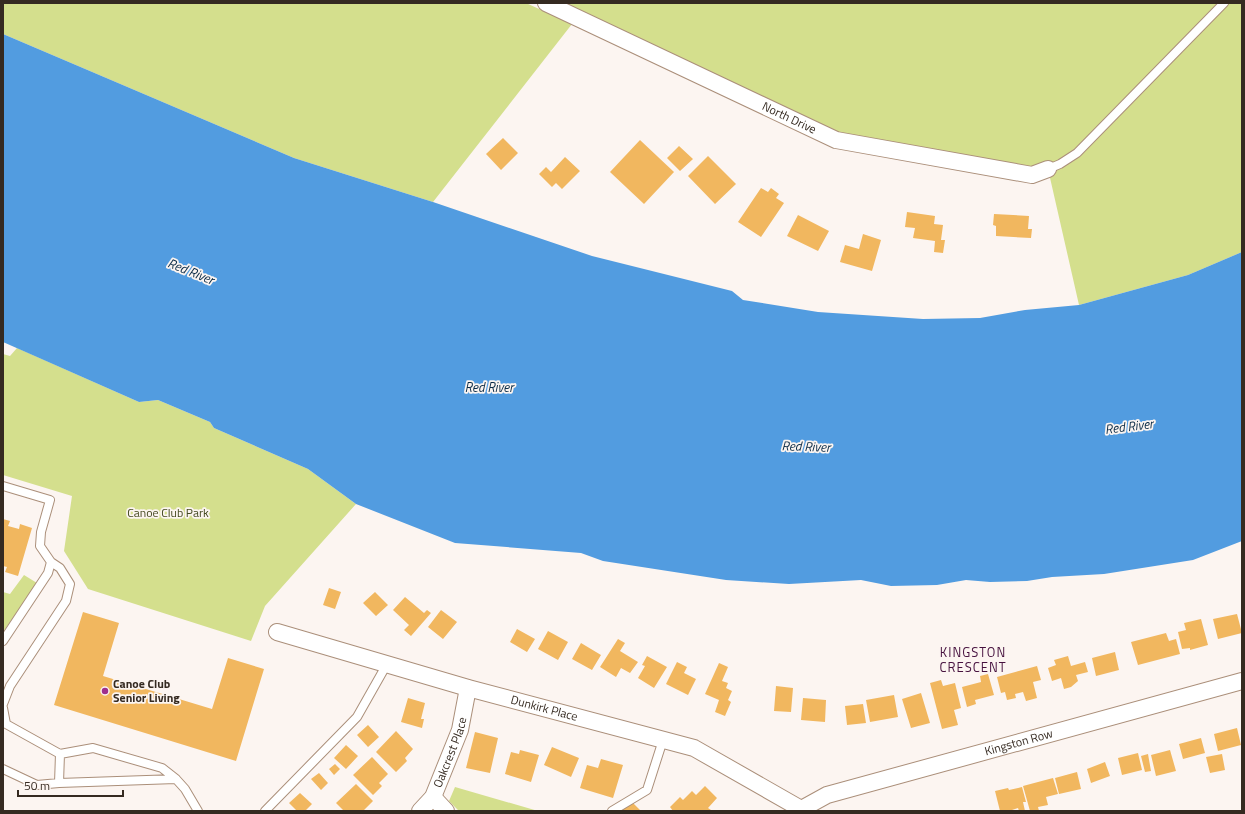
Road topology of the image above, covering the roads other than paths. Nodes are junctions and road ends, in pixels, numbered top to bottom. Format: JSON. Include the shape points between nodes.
{"nodes":[{"id":1,"x":546,"y":3,"type":"edge"},
{"id":2,"x":1224,"y":3,"type":"edge"},
{"id":3,"x":1048,"y":169,"type":"joint"},
{"id":4,"x":3,"y":486,"type":"edge"},
{"id":5,"x":51,"y":562,"type":"junction"},
{"id":6,"x":277,"y":632,"type":"dead end"},
{"id":7,"x":3,"y":641,"type":"edge"},
{"id":8,"x":387,"y":664,"type":"junction"},
{"id":9,"x":1242,"y":681,"type":"edge"},
{"id":10,"x":468,"y":688,"type":"junction"},
{"id":11,"x":3,"y":704,"type":"edge"},
{"id":12,"x":3,"y":708,"type":"edge"},
{"id":13,"x":663,"y":740,"type":"junction"},
{"id":14,"x":60,"y":754,"type":"junction"},
{"id":15,"x":3,"y":769,"type":"edge"},
{"id":16,"x":176,"y":779,"type":"junction"},
{"id":17,"x":59,"y":783,"type":"junction"},
{"id":18,"x":433,"y":797,"type":"junction"},
{"id":19,"x":800,"y":810,"type":"edge"},
{"id":20,"x":198,"y":811,"type":"edge"},
{"id":21,"x":265,"y":811,"type":"edge"},
{"id":22,"x":420,"y":811,"type":"edge"},
{"id":23,"x":446,"y":811,"type":"edge"},
{"id":24,"x":612,"y":811,"type":"edge"}],
"edges":[{"from":1,"to":3,"type":"street","name":"North Drive","via":[[836,140],[1032,175]]},
{"from":2,"to":3,"type":"lane","via":[[1077,153]]},
{"from":4,"to":5,"type":"lane","via":[[50,500],[40,546]]},
{"from":5,"to":7,"type":"lane","via":[[48,573]]},
{"from":5,"to":11,"type":"lane","via":[[60,568],[70,584],[66,601],[10,686]]},
{"from":6,"to":8,"type":"street","name":"Dunkirk Place"},
{"from":8,"to":10,"type":"street","name":"Dunkirk Place"},
{"from":8,"to":21,"type":"lane","via":[[357,717]]},
{"from":9,"to":19,"type":"street","name":"Kingston Row","via":[[827,795]]},
{"from":10,"to":13,"type":"street","name":"Dunkirk Place"},
{"from":10,"to":18,"type":"street","name":"Oakcrest Place","via":[[460,730]]},
{"from":12,"to":14,"type":"lane","via":[[6,724]]},
{"from":13,"to":19,"type":"street","name":"Dunkirk Place","via":[[694,748]]},
{"from":13,"to":24,"type":"lane","via":[[647,790]]},
{"from":14,"to":16,"type":"lane","via":[[93,748],[162,768]]},
{"from":14,"to":17,"type":"lane"},
{"from":15,"to":17,"type":"lane","via":[[37,785]]},
{"from":16,"to":17,"type":"lane"},
{"from":16,"to":20,"type":"lane"},
{"from":18,"to":22,"type":"street","name":"Oakcrest Place"},
{"from":18,"to":23,"type":"street"}]}
